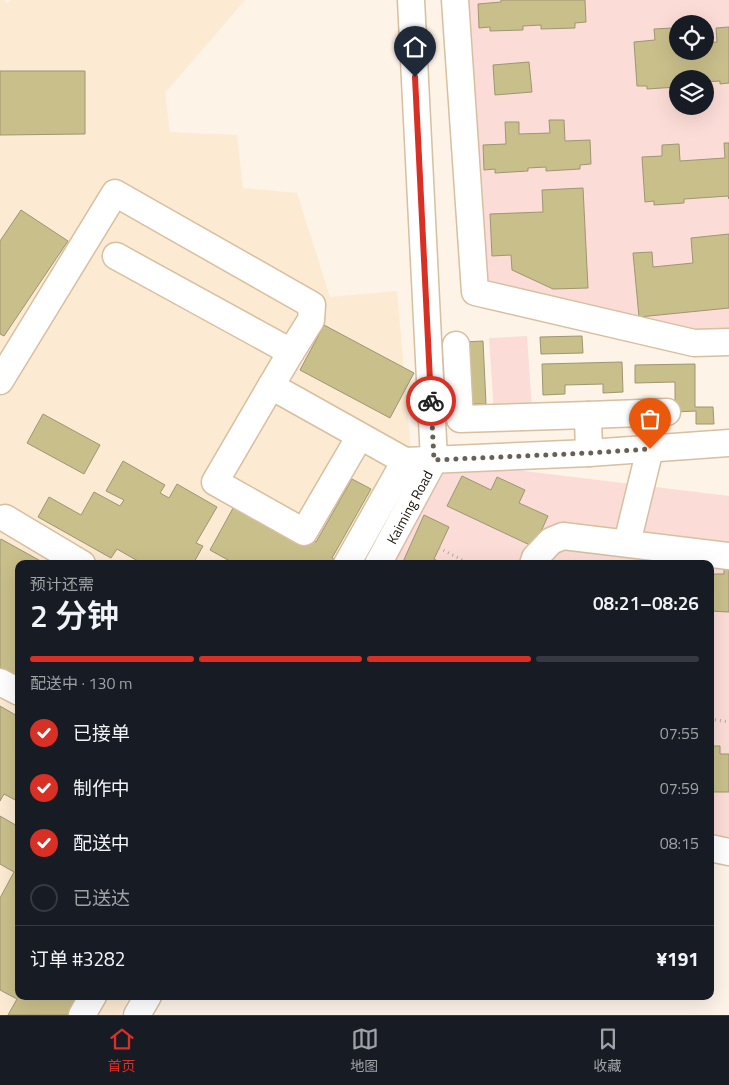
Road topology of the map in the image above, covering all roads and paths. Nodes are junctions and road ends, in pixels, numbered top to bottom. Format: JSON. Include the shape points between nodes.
{"nodes":[{"id":1,"x":411,"y":0,"type":"edge"},
{"id":2,"x":455,"y":0,"type":"edge"},
{"id":3,"x":116,"y":256,"type":"dead end"},
{"id":4,"x":729,"y":342,"type":"edge"},
{"id":5,"x":456,"y":345,"type":"dead end"},
{"id":6,"x":291,"y":352,"type":"junction"},
{"id":7,"x":0,"y":381,"type":"edge"},
{"id":8,"x":271,"y":386,"type":"junction"},
{"id":9,"x":667,"y":412,"type":"dead end"},
{"id":10,"x":588,"y":414,"type":"junction"},
{"id":11,"x":360,"y":436,"type":"junction"},
{"id":12,"x":729,"y":443,"type":"edge"},
{"id":13,"x":650,"y":449,"type":"junction"},
{"id":14,"x":589,"y":453,"type":"junction"},
{"id":15,"x":434,"y":460,"type":"junction"},
{"id":16,"x":405,"y":462,"type":"junction"},
{"id":17,"x":5,"y":518,"type":"dead end"},
{"id":18,"x":627,"y":543,"type":"junction"},
{"id":19,"x":439,"y":548,"type":"dead end"},
{"id":20,"x":729,"y":556,"type":"edge"},
{"id":21,"x":75,"y":560,"type":"edge"},
{"id":22,"x":349,"y":560,"type":"edge"},
{"id":23,"x":380,"y":560,"type":"edge"},
{"id":24,"x":462,"y":560,"type":"edge"},
{"id":25,"x":534,"y":560,"type":"edge"},
{"id":26,"x":0,"y":682,"type":"edge"},
{"id":27,"x":15,"y":690,"type":"edge"},
{"id":28,"x":714,"y":720,"type":"edge"},
{"id":29,"x":729,"y":722,"type":"edge"},
{"id":30,"x":714,"y":849,"type":"edge"},
{"id":31,"x":729,"y":852,"type":"edge"},
{"id":32,"x":729,"y":864,"type":"edge"},
{"id":33,"x":714,"y":865,"type":"edge"},
{"id":34,"x":91,"y":1000,"type":"edge"},
{"id":35,"x":146,"y":1000,"type":"edge"},
{"id":36,"x":82,"y":1015,"type":"edge"},
{"id":37,"x":138,"y":1015,"type":"edge"}],
"edges":[{"from":1,"to":15,"type":"street","name":"Kaiming Road"},
{"from":2,"to":4,"type":"street","via":[[475,292],[694,343]]},
{"from":3,"to":6,"type":"street"},
{"from":5,"to":10,"type":"street","via":[[460,419]]},
{"from":6,"to":7,"type":"street","via":[[311,320],[312,305],[115,192]]},
{"from":6,"to":8,"type":"street"},
{"from":8,"to":11,"type":"street"},
{"from":8,"to":11,"type":"street","via":[[215,482],[304,532]]},
{"from":9,"to":10,"type":"street"},
{"from":10,"to":14,"type":"street"},
{"from":11,"to":16,"type":"street"},
{"from":12,"to":13,"type":"street"},
{"from":13,"to":14,"type":"street"},
{"from":13,"to":18,"type":"street"},
{"from":14,"to":15,"type":"street"},
{"from":15,"to":16,"type":"street"},
{"from":15,"to":23,"type":"street","name":"Kaiming Road"},
{"from":16,"to":22,"type":"street"},
{"from":17,"to":21,"type":"street"},
{"from":18,"to":20,"type":"street"},
{"from":18,"to":25,"type":"street","via":[[563,536],[551,541]]},
{"from":19,"to":24,"type":"path"},
{"from":26,"to":27,"type":"street"},
{"from":28,"to":29,"type":"path"},
{"from":30,"to":31,"type":"street"},
{"from":32,"to":33,"type":"street"},
{"from":34,"to":36,"type":"street"},
{"from":35,"to":37,"type":"street"}]}
